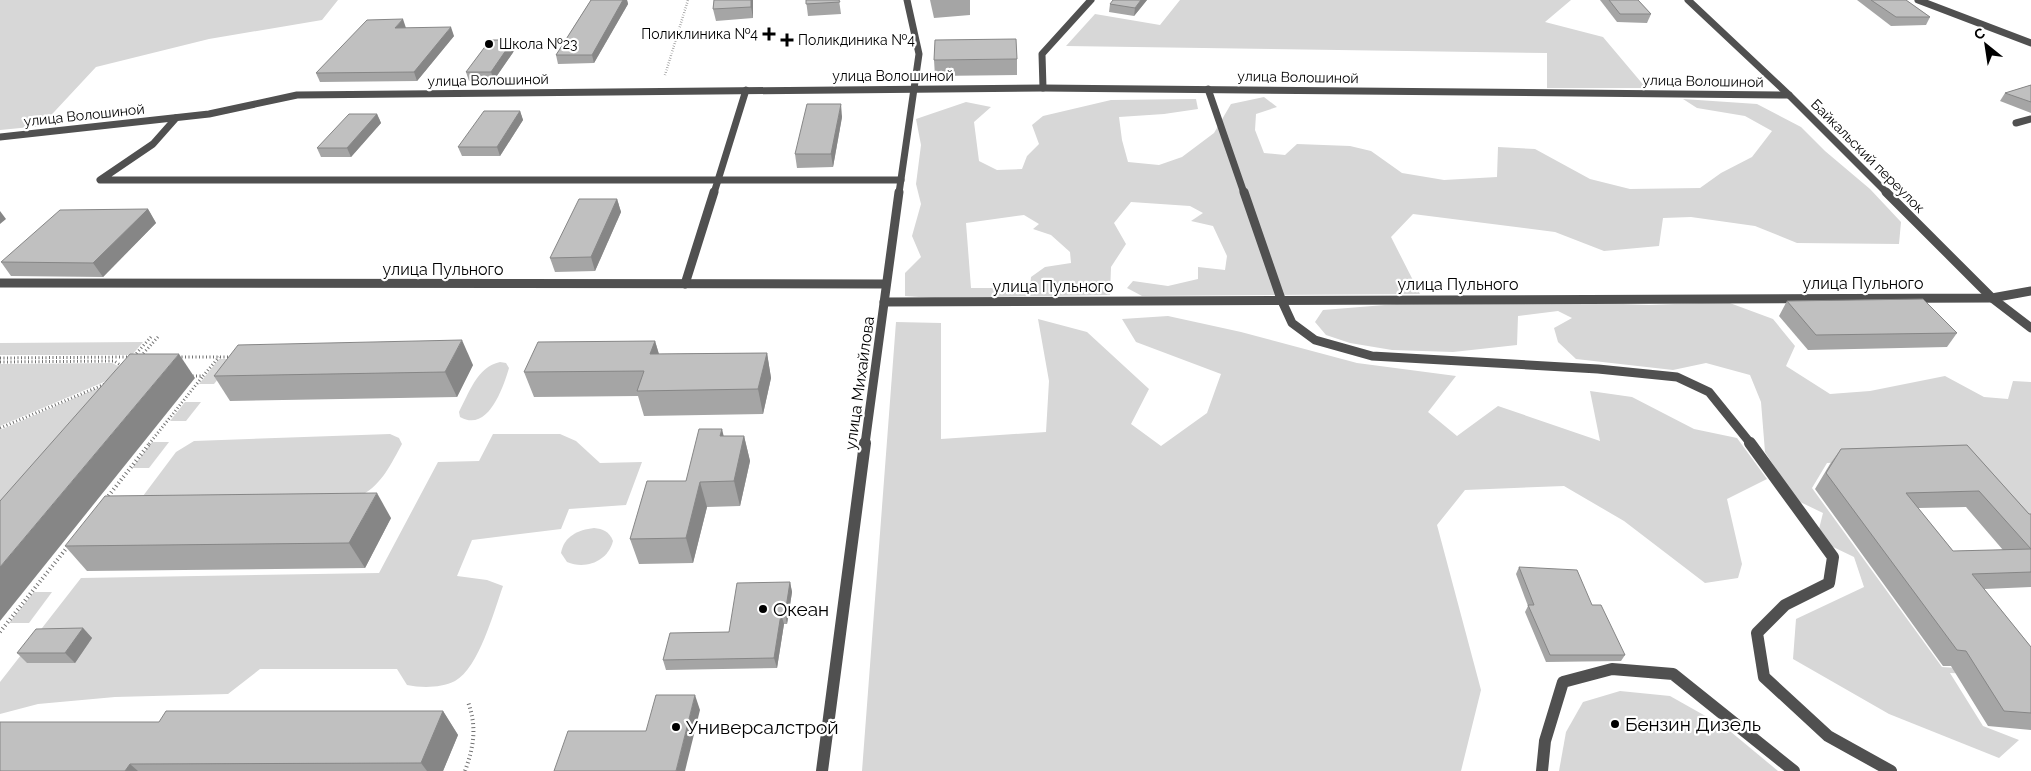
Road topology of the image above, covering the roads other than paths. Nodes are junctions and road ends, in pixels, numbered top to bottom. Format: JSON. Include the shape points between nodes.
{"nodes":[{"id":1,"x":907,"y":0,"type":"edge"},
{"id":2,"x":1091,"y":0,"type":"edge"},
{"id":3,"x":1688,"y":0,"type":"edge"},
{"id":4,"x":1918,"y":0,"type":"edge"},
{"id":5,"x":2031,"y":43,"type":"edge"},
{"id":6,"x":914,"y":88,"type":"junction"},
{"id":7,"x":1043,"y":88,"type":"junction"},
{"id":8,"x":1208,"y":89,"type":"junction"},
{"id":9,"x":746,"y":90,"type":"junction"},
{"id":10,"x":1789,"y":95,"type":"junction"},
{"id":11,"x":176,"y":118,"type":"junction"},
{"id":12,"x":2031,"y":118,"type":"edge"},
{"id":13,"x":2016,"y":123,"type":"dead end"},
{"id":14,"x":0,"y":137,"type":"edge"},
{"id":15,"x":717,"y":180,"type":"junction"},
{"id":16,"x":901,"y":180,"type":"junction"},
{"id":17,"x":0,"y":283,"type":"edge"},
{"id":18,"x":685,"y":284,"type":"junction"},
{"id":19,"x":886,"y":284,"type":"junction"},
{"id":20,"x":2031,"y":292,"type":"edge"},
{"id":21,"x":1992,"y":298,"type":"junction"},
{"id":22,"x":1282,"y":299,"type":"junction"},
{"id":23,"x":884,"y":302,"type":"junction"},
{"id":24,"x":2031,"y":328,"type":"edge"},
{"id":25,"x":822,"y":771,"type":"edge"},
{"id":26,"x":1542,"y":771,"type":"edge"},
{"id":27,"x":1794,"y":771,"type":"edge"},
{"id":28,"x":1891,"y":771,"type":"edge"}],
"edges":[{"from":1,"to":6,"type":"street","name":"улица Михайлова","via":[[919,54]]},
{"from":2,"to":7,"type":"street","via":[[1042,54]]},
{"from":3,"to":10,"type":"street","name":"Байкальский переулок"},
{"from":4,"to":5,"type":"street"},
{"from":6,"to":7,"type":"street","name":"улица Волошиной"},
{"from":6,"to":9,"type":"street","name":"улица Волошиной"},
{"from":6,"to":16,"type":"street","name":"улица Михайлова"},
{"from":7,"to":8,"type":"street","name":"улица Волошиной"},
{"from":8,"to":10,"type":"street","name":"улица Волошиной"},
{"from":8,"to":22,"type":"street"},
{"from":9,"to":11,"type":"street","name":"улица Волошиной","via":[[297,95]]},
{"from":9,"to":15,"type":"street"},
{"from":10,"to":21,"type":"street","name":"Байкальский переулок"},
{"from":11,"to":14,"type":"street","name":"улица Волошиной"},
{"from":11,"to":15,"type":"street","via":[[153,144],[100,180]]},
{"from":12,"to":13,"type":"street"},
{"from":15,"to":16,"type":"street"},
{"from":15,"to":18,"type":"street"},
{"from":16,"to":19,"type":"street","name":"улица Михайлова"},
{"from":17,"to":18,"type":"street","name":"улица Пульного"},
{"from":18,"to":19,"type":"street","name":"улица Пульного"},
{"from":19,"to":23,"type":"street","name":"улица Михайлова"},
{"from":20,"to":21,"type":"street","name":"улица Пульного"},
{"from":21,"to":22,"type":"street","name":"улица Пульного"},
{"from":21,"to":24,"type":"street","name":"Байкальский переулок"},
{"from":22,"to":23,"type":"street","name":"улица Пульного"},
{"from":22,"to":28,"type":"street","via":[[1292,323],[1315,340],[1372,356],[1589,368],[1678,377],[1709,392],[1749,441],[1833,557],[1829,583],[1785,605],[1757,633],[1764,678],[1828,736]]},
{"from":23,"to":25,"type":"street","name":"улица Михайлова"},
{"from":26,"to":27,"type":"street","via":[[1545,741],[1563,682],[1612,669],[1673,674]]}]}
